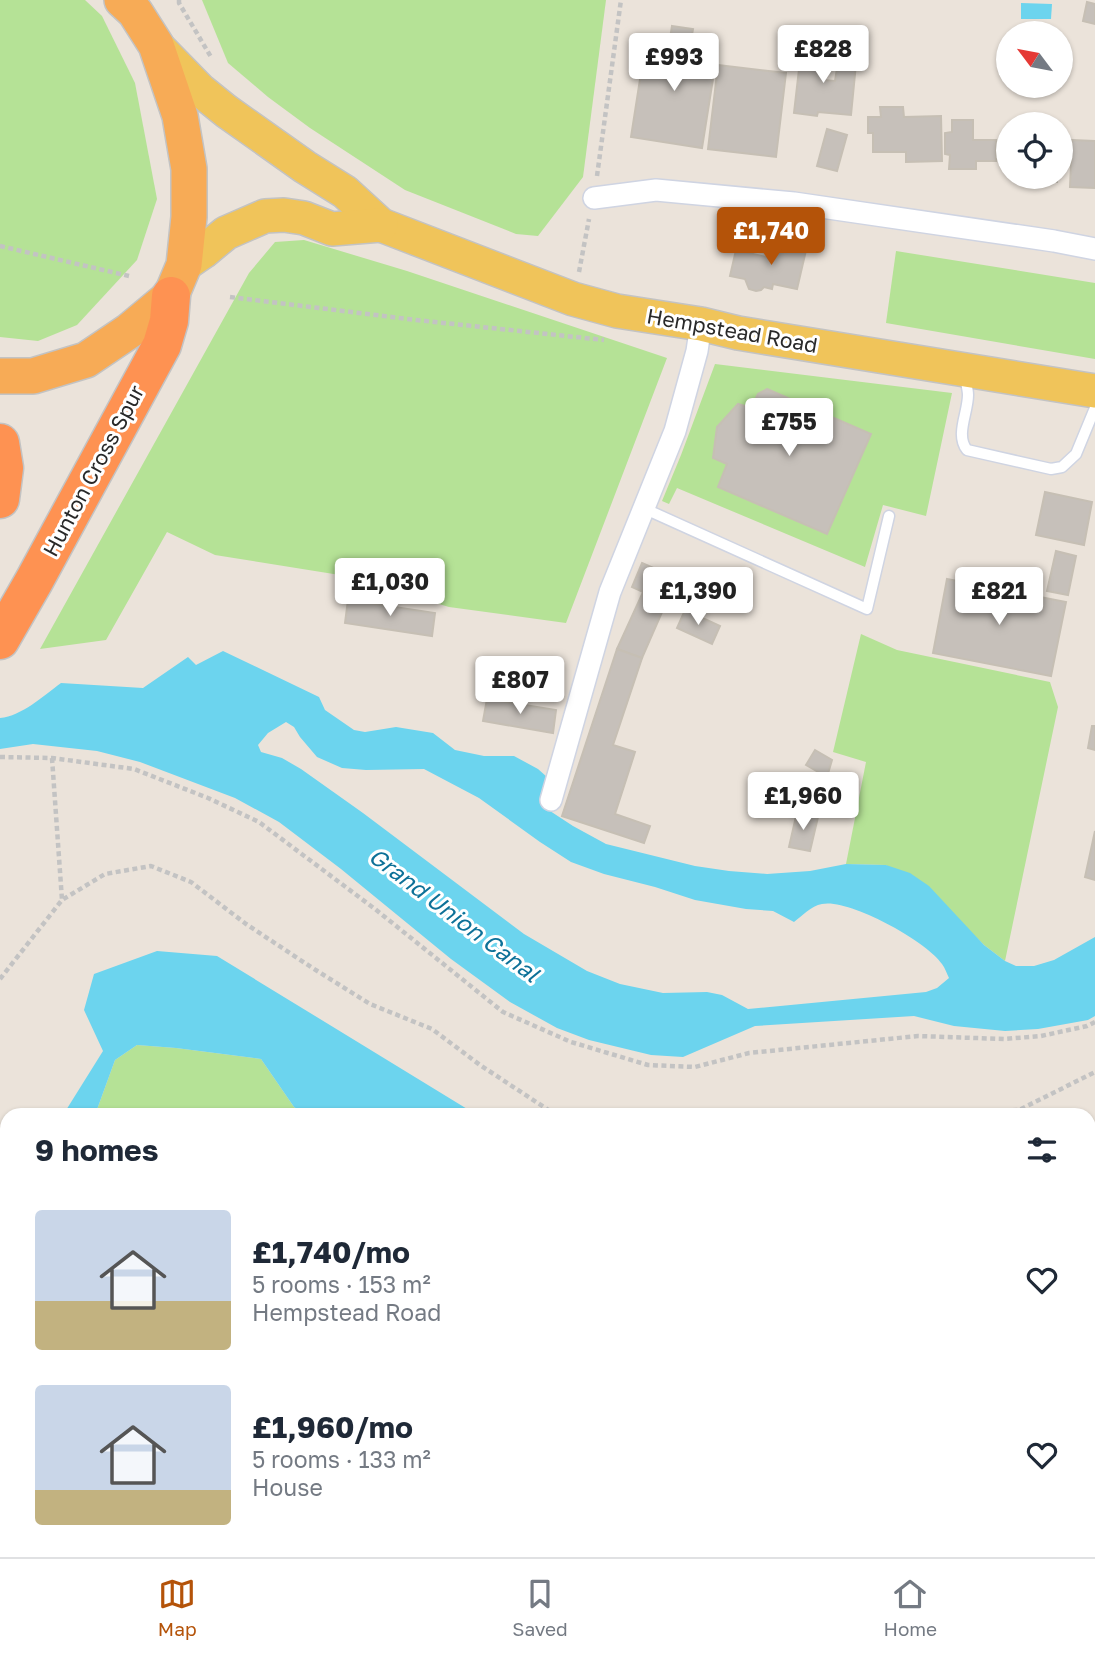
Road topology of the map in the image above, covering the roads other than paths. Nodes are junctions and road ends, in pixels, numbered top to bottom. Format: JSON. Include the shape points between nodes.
{"nodes":[{"id":1,"x":129,"y":4,"type":"edge"},
{"id":2,"x":156,"y":45,"type":"junction"},
{"id":3,"x":594,"y":198,"type":"road end"},
{"id":4,"x":380,"y":225,"type":"junction"},
{"id":5,"x":1095,"y":250,"type":"edge"},
{"id":6,"x":177,"y":280,"type":"junction"},
{"id":7,"x":701,"y":324,"type":"junction"},
{"id":8,"x":963,"y":370,"type":"junction"},
{"id":9,"x":0,"y":376,"type":"edge"},
{"id":10,"x":1095,"y":391,"type":"edge"},
{"id":11,"x":1095,"y":408,"type":"edge"},
{"id":12,"x":0,"y":443,"type":"edge"},
{"id":13,"x":0,"y":499,"type":"edge"},
{"id":14,"x":643,"y":508,"type":"junction"},
{"id":15,"x":889,"y":516,"type":"dead end"},
{"id":16,"x":0,"y":640,"type":"edge"},
{"id":17,"x":551,"y":800,"type":"dead end"}],
"edges":[{"from":1,"to":2,"type":"highway"},
{"from":2,"to":4,"type":"main road","name":"Hempstead Road","via":[[226,111],[345,192]]},
{"from":2,"to":6,"type":"highway","via":[[180,116],[189,169],[189,217]]},
{"from":3,"to":5,"type":"street","via":[[656,190],[794,203]]},
{"from":4,"to":6,"type":"main road","name":"Hempstead Road","via":[[332,229],[304,218],[265,216],[226,233]]},
{"from":4,"to":7,"type":"main road","name":"Hempstead Road","via":[[573,299]]},
{"from":6,"to":9,"type":"highway","via":[[129,331],[86,360],[33,376]]},
{"from":6,"to":16,"type":"highway","name":"Hunton Cross Spur","via":[[162,345]]},
{"from":7,"to":8,"type":"main road","name":"Hempstead Road"},
{"from":7,"to":14,"type":"street","via":[[675,431]]},
{"from":8,"to":10,"type":"main road","name":"Hempstead Road"},
{"from":8,"to":11,"type":"lane","via":[[968,395],[962,431],[967,450],[1051,469],[1062,467],[1076,454]]},
{"from":12,"to":13,"type":"highway","via":[[4,468]]},
{"from":14,"to":15,"type":"lane","via":[[867,609]]},
{"from":14,"to":17,"type":"street","via":[[610,592]]}]}
